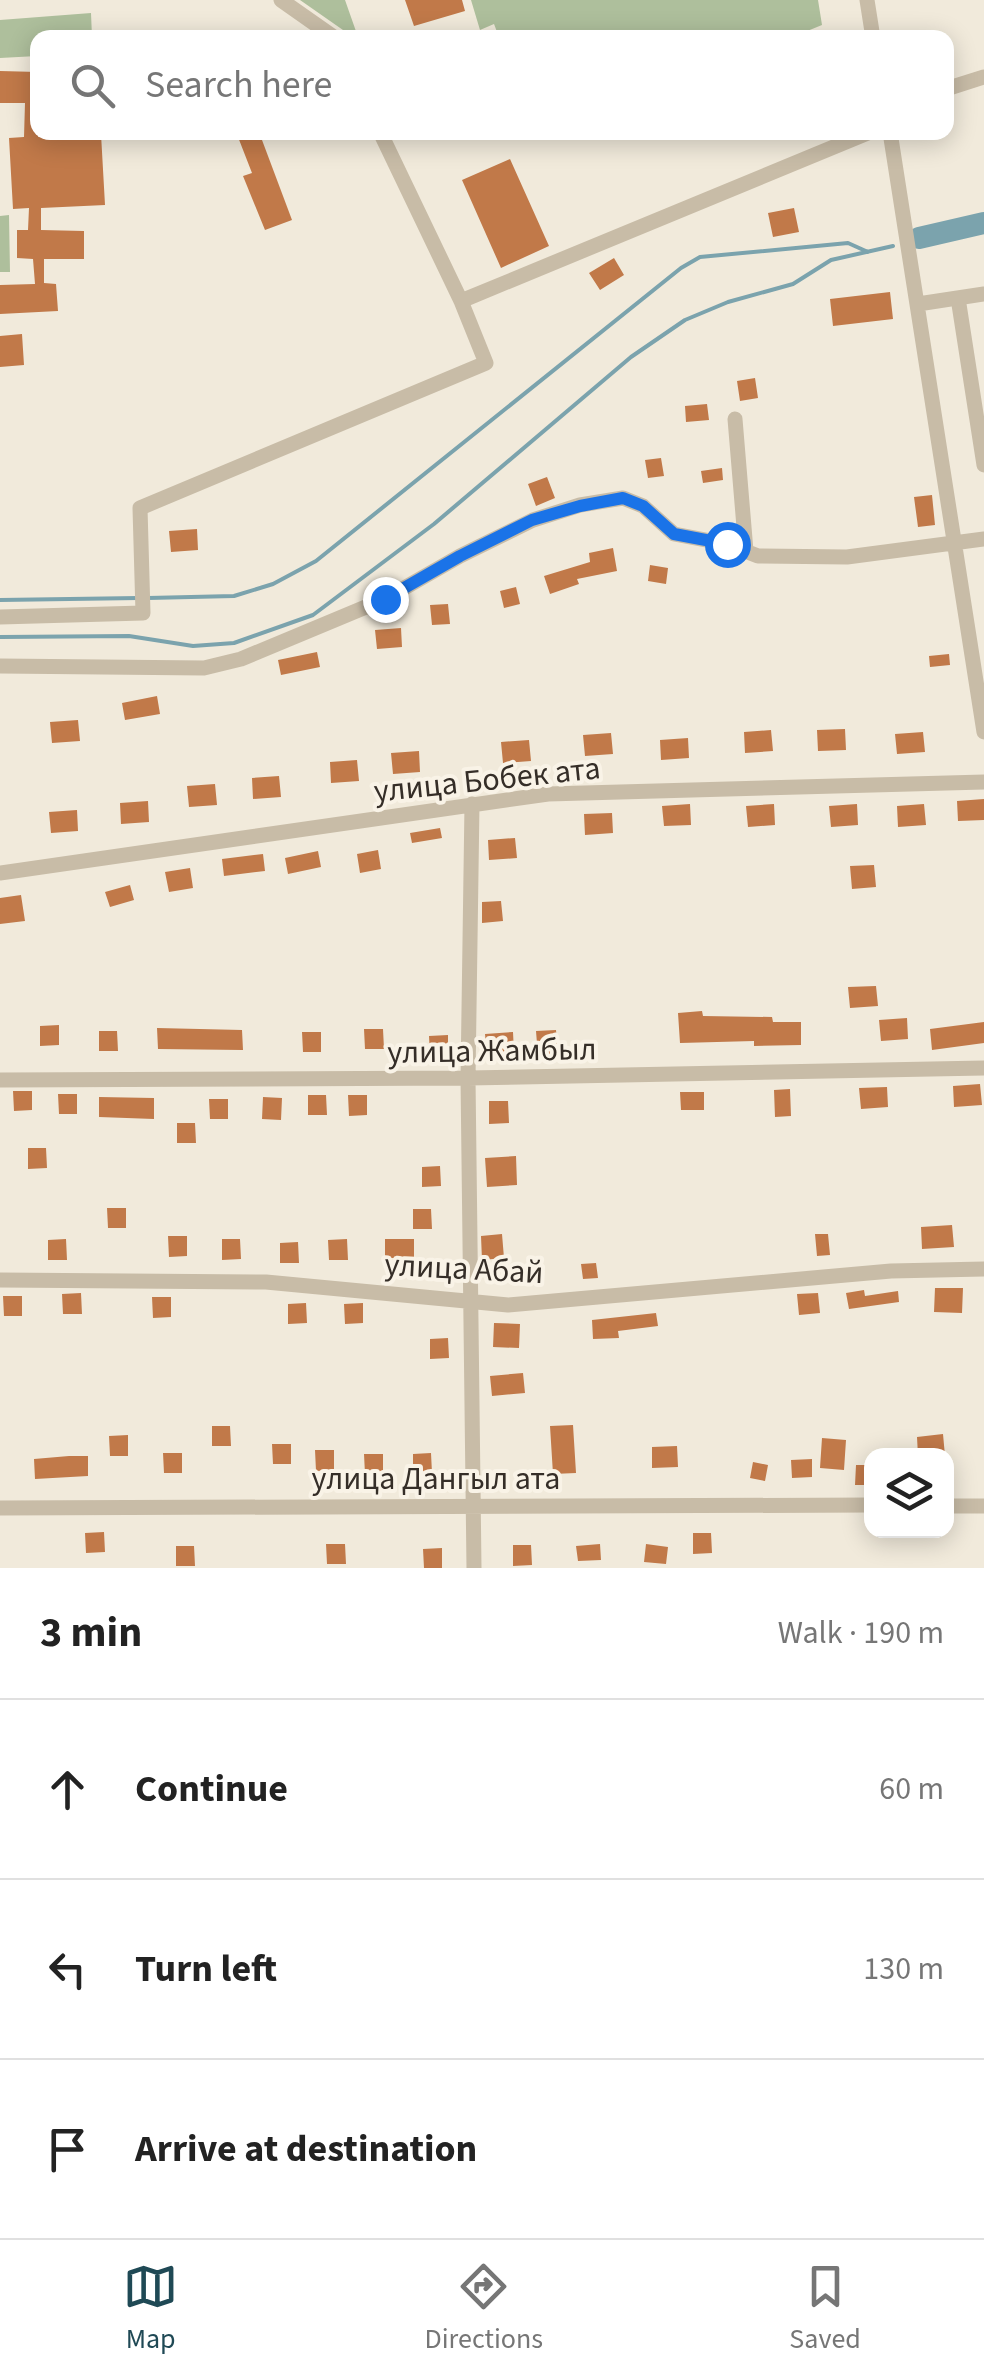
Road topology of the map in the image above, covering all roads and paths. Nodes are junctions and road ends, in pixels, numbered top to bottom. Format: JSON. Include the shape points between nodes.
{"nodes":[{"id":1,"x":281,"y":0,"type":"edge"},
{"id":2,"x":867,"y":0,"type":"edge"},
{"id":3,"x":324,"y":30,"type":"edge"},
{"id":4,"x":873,"y":30,"type":"edge"},
{"id":5,"x":984,"y":77,"type":"edge"},
{"id":6,"x":954,"y":86,"type":"edge"},
{"id":7,"x":384,"y":140,"type":"edge"},
{"id":8,"x":851,"y":140,"type":"edge"},
{"id":9,"x":891,"y":140,"type":"edge"},
{"id":10,"x":984,"y":294,"type":"edge"},
{"id":11,"x":958,"y":298,"type":"junction"},
{"id":12,"x":461,"y":301,"type":"junction"},
{"id":13,"x":918,"y":304,"type":"junction"},
{"id":14,"x":734,"y":419,"type":"dead end"},
{"id":15,"x":984,"y":465,"type":"edge"},
{"id":16,"x":984,"y":540,"type":"edge"},
{"id":17,"x":956,"y":543,"type":"junction"},
{"id":18,"x":746,"y":551,"type":"junction"},
{"id":19,"x":0,"y":617,"type":"edge"},
{"id":20,"x":0,"y":666,"type":"edge"},
{"id":21,"x":984,"y":732,"type":"edge"},
{"id":22,"x":984,"y":782,"type":"edge"},
{"id":23,"x":472,"y":804,"type":"junction"},
{"id":24,"x":0,"y":873,"type":"edge"},
{"id":25,"x":984,"y":1068,"type":"edge"},
{"id":26,"x":468,"y":1078,"type":"junction"},
{"id":27,"x":0,"y":1080,"type":"edge"},
{"id":28,"x":984,"y":1269,"type":"edge"},
{"id":29,"x":0,"y":1280,"type":"edge"},
{"id":30,"x":471,"y":1300,"type":"junction"},
{"id":31,"x":474,"y":1505,"type":"junction"},
{"id":32,"x":864,"y":1506,"type":"edge"},
{"id":33,"x":954,"y":1506,"type":"edge"},
{"id":34,"x":984,"y":1506,"type":"edge"},
{"id":35,"x":0,"y":1508,"type":"edge"},
{"id":36,"x":474,"y":1568,"type":"edge"}],
"edges":[{"from":1,"to":3,"type":"street"},
{"from":2,"to":4,"type":"street"},
{"from":5,"to":6,"type":"street"},
{"from":7,"to":12,"type":"street"},
{"from":8,"to":12,"type":"street"},
{"from":9,"to":13,"type":"street"},
{"from":10,"to":11,"type":"street"},
{"from":11,"to":13,"type":"street"},
{"from":11,"to":15,"type":"street"},
{"from":12,"to":19,"type":"street","via":[[486,363],[140,508],[143,613]]},
{"from":13,"to":17,"type":"street"},
{"from":14,"to":18,"type":"street"},
{"from":16,"to":17,"type":"street"},
{"from":17,"to":18,"type":"street","via":[[846,556]]},
{"from":17,"to":21,"type":"street"},
{"from":18,"to":20,"type":"street","via":[[674,534],[623,498],[532,520],[385,599],[241,660],[204,668]]},
{"from":22,"to":23,"type":"street","name":"улица Бобек ата","via":[[548,794]]},
{"from":23,"to":24,"type":"street","name":"улица Бобек ата"},
{"from":23,"to":26,"type":"street"},
{"from":25,"to":26,"type":"street","name":"улица Жамбыл"},
{"from":26,"to":27,"type":"street","name":"улица Жамбыл"},
{"from":26,"to":30,"type":"street"},
{"from":28,"to":30,"type":"street","name":"улица Абай","via":[[890,1271],[508,1305]]},
{"from":29,"to":30,"type":"street","name":"улица Абай","via":[[266,1282]]},
{"from":30,"to":31,"type":"street"},
{"from":31,"to":32,"type":"street","name":"улица Дангыл ата"},
{"from":31,"to":35,"type":"street","name":"улица Дангыл ата"},
{"from":31,"to":36,"type":"street"},
{"from":33,"to":34,"type":"street"}]}
